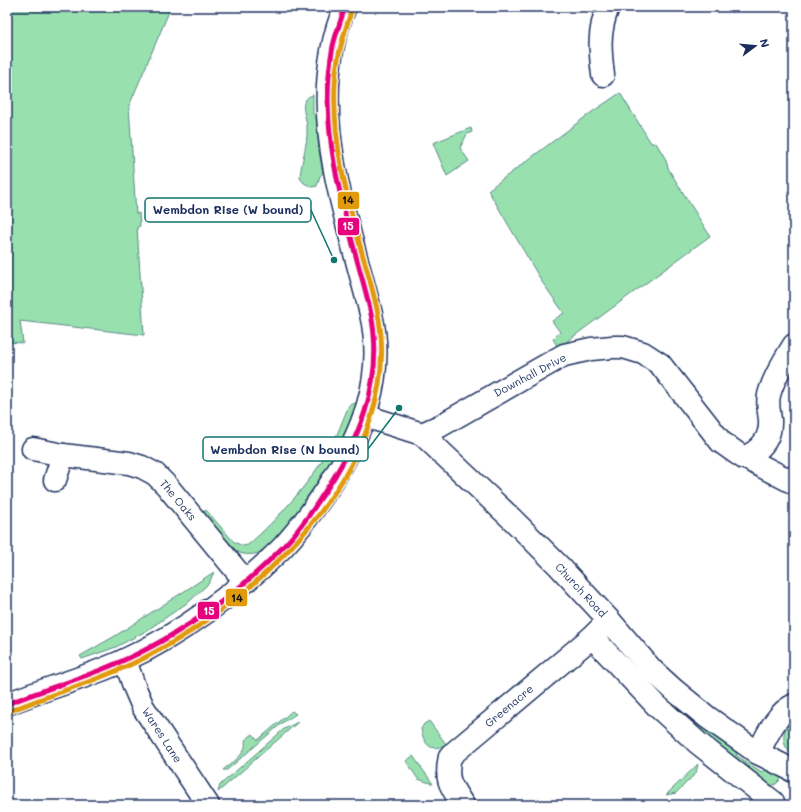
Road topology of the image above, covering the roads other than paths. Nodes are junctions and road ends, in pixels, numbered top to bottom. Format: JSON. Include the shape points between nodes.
{"nodes":[{"id":1,"x":345,"y":7,"type":"edge"},
{"id":2,"x":608,"y":7,"type":"edge"},
{"id":3,"x":603,"y":75,"type":"dead end"},
{"id":4,"x":794,"y":345,"type":"edge"},
{"id":5,"x":365,"y":416,"type":"junction"},
{"id":6,"x":422,"y":434,"type":"junction"},
{"id":7,"x":34,"y":449,"type":"dead end"},
{"id":8,"x":63,"y":454,"type":"junction"},
{"id":9,"x":744,"y":458,"type":"junction"},
{"id":10,"x":56,"y":480,"type":"dead end"},
{"id":11,"x":794,"y":483,"type":"edge"},
{"id":12,"x":245,"y":581,"type":"junction"},
{"id":13,"x":609,"y":620,"type":"junction"},
{"id":14,"x":592,"y":636,"type":"junction"},
{"id":15,"x":125,"y":660,"type":"junction"},
{"id":16,"x":7,"y":704,"type":"edge"},
{"id":17,"x":794,"y":705,"type":"edge"},
{"id":18,"x":758,"y":753,"type":"junction"},
{"id":19,"x":794,"y":771,"type":"edge"},
{"id":20,"x":774,"y":802,"type":"dead end"},
{"id":21,"x":208,"y":805,"type":"edge"},
{"id":22,"x":463,"y":805,"type":"edge"}],
"edges":[{"from":1,"to":5,"type":"street","via":[[331,52],[327,86],[329,128],[342,203],[372,317],[376,347],[372,392]]},
{"from":2,"to":3,"type":"street","via":[[600,34]]},
{"from":4,"to":9,"type":"street","via":[[769,395],[768,437],[763,446]]},
{"from":5,"to":6,"type":"street","name":"Church Road"},
{"from":5,"to":12,"type":"street","via":[[346,459],[314,509],[282,548]]},
{"from":6,"to":9,"type":"street","name":"Downhall Drive","via":[[564,355],[591,349],[623,347],[643,353],[660,364],[721,442]]},
{"from":6,"to":13,"type":"street","name":"Church Road","via":[[513,520]]},
{"from":7,"to":8,"type":"street","name":"The Oaks"},
{"from":8,"to":10,"type":"street"},
{"from":8,"to":12,"type":"street","name":"The Oaks","via":[[129,462],[155,474]]},
{"from":9,"to":11,"type":"street","name":"Downhall Drive"},
{"from":12,"to":15,"type":"street","via":[[174,634]]},
{"from":13,"to":14,"type":"street","name":"Greenacre"},
{"from":13,"to":18,"type":"street","name":"Church Road","via":[[651,669],[674,690],[706,717]]},
{"from":14,"to":20,"type":"street","via":[[657,706],[698,743]]},
{"from":14,"to":22,"type":"street","name":"Greenacre","via":[[450,756],[447,770],[449,782]]},
{"from":15,"to":16,"type":"street"},
{"from":15,"to":21,"type":"street","name":"Wares Lane","via":[[143,707]]},
{"from":17,"to":18,"type":"street","via":[[782,713]]},
{"from":18,"to":19,"type":"street","name":"Church Road"}]}
